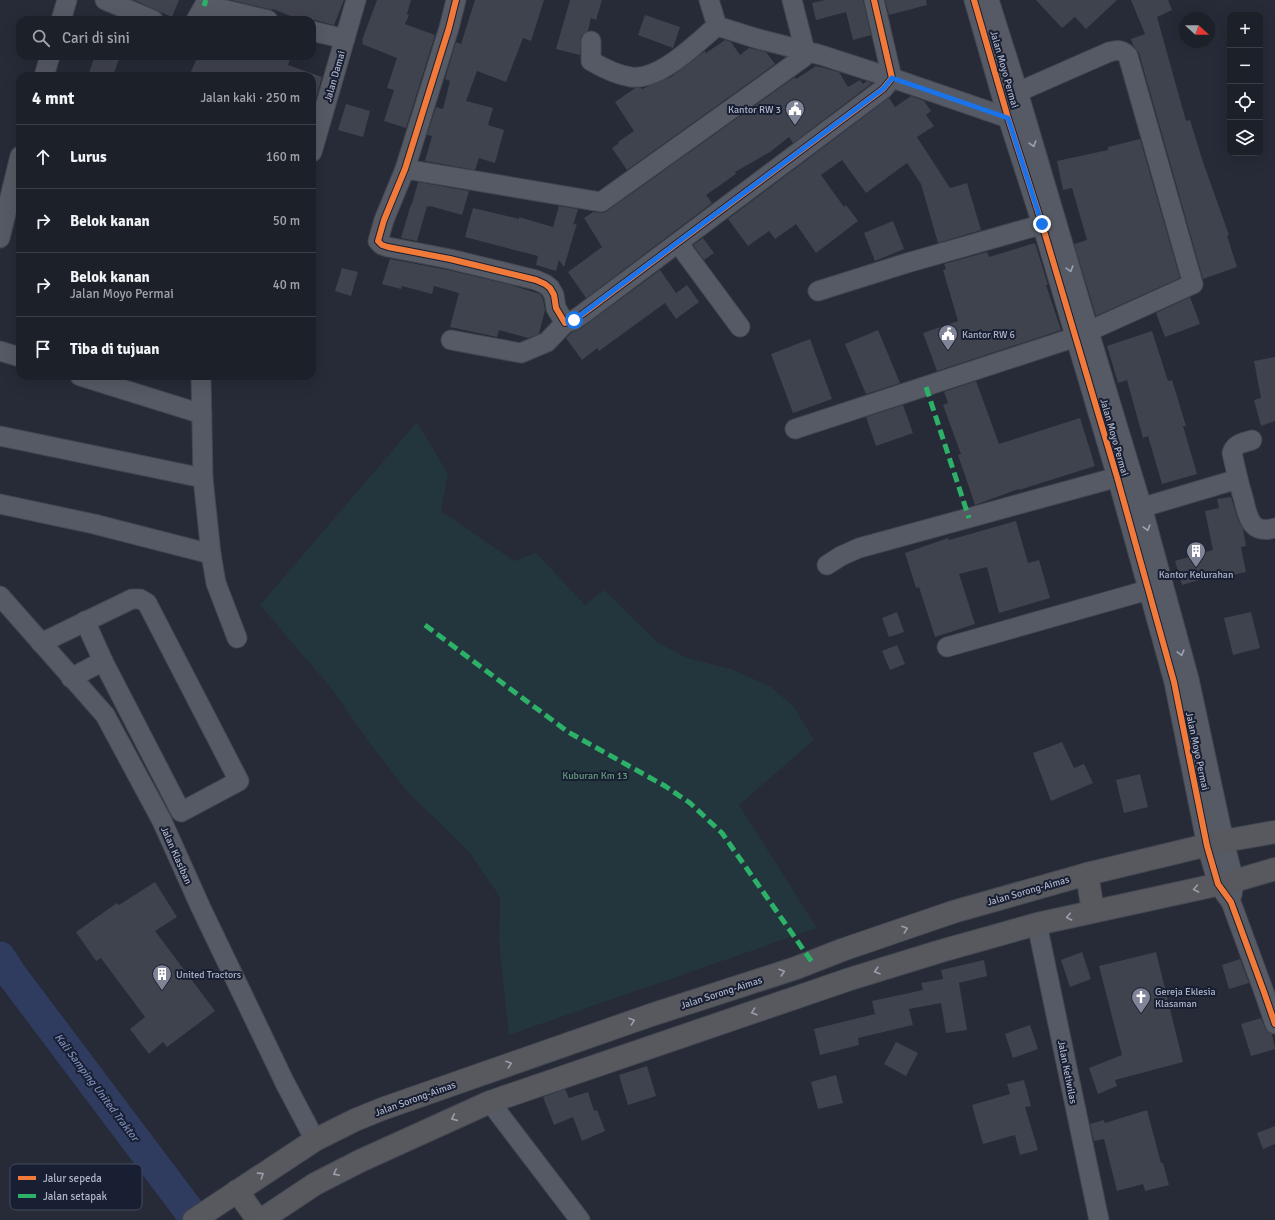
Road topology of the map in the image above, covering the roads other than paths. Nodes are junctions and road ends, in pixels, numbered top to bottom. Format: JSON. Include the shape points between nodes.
{"nodes":[{"id":1,"x":67,"y":0,"type":"edge"},
{"id":2,"x":105,"y":0,"type":"edge"},
{"id":3,"x":356,"y":0,"type":"edge"},
{"id":4,"x":456,"y":0,"type":"edge"},
{"id":5,"x":709,"y":0,"type":"edge"},
{"id":6,"x":792,"y":0,"type":"edge"},
{"id":7,"x":874,"y":0,"type":"edge"},
{"id":8,"x":974,"y":0,"type":"edge"},
{"id":9,"x":989,"y":0,"type":"edge"},
{"id":10,"x":202,"y":9,"type":"edge"},
{"id":11,"x":62,"y":16,"type":"edge"},
{"id":12,"x":143,"y":16,"type":"edge"},
{"id":13,"x":251,"y":16,"type":"edge"},
{"id":14,"x":717,"y":26,"type":"junction"},
{"id":15,"x":316,"y":32,"type":"edge"},
{"id":16,"x":345,"y":39,"type":"junction"},
{"id":17,"x":591,"y":41,"type":"dead end"},
{"id":18,"x":805,"y":51,"type":"junction"},
{"id":19,"x":49,"y":60,"type":"edge"},
{"id":20,"x":45,"y":72,"type":"edge"},
{"id":21,"x":892,"y":78,"type":"junction"},
{"id":22,"x":1018,"y":92,"type":"junction"},
{"id":23,"x":1008,"y":118,"type":"junction"},
{"id":24,"x":1027,"y":125,"type":"junction"},
{"id":25,"x":316,"y":138,"type":"edge"},
{"id":26,"x":16,"y":166,"type":"edge"},
{"id":27,"x":404,"y":169,"type":"junction"},
{"id":28,"x":5,"y":195,"type":"edge"},
{"id":29,"x":1049,"y":222,"type":"junction"},
{"id":30,"x":0,"y":238,"type":"edge"},
{"id":31,"x":678,"y":243,"type":"junction"},
{"id":32,"x":818,"y":291,"type":"dead end"},
{"id":33,"x":565,"y":323,"type":"junction"},
{"id":34,"x":740,"y":327,"type":"dead end"},
{"id":35,"x":1082,"y":335,"type":"junction"},
{"id":36,"x":451,"y":340,"type":"dead end"},
{"id":37,"x":0,"y":351,"type":"edge"},
{"id":38,"x":16,"y":357,"type":"edge"},
{"id":39,"x":93,"y":380,"type":"edge"},
{"id":40,"x":201,"y":380,"type":"edge"},
{"id":41,"x":202,"y":414,"type":"junction"},
{"id":42,"x":795,"y":429,"type":"dead end"},
{"id":43,"x":0,"y":436,"type":"edge"},
{"id":44,"x":1252,"y":440,"type":"dead end"},
{"id":45,"x":1124,"y":475,"type":"junction"},
{"id":46,"x":203,"y":478,"type":"junction"},
{"id":47,"x":1238,"y":479,"type":"junction"},
{"id":48,"x":0,"y":504,"type":"edge"},
{"id":49,"x":1134,"y":509,"type":"junction"},
{"id":50,"x":1275,"y":528,"type":"edge"},
{"id":51,"x":211,"y":554,"type":"junction"},
{"id":52,"x":827,"y":566,"type":"dead end"},
{"id":53,"x":1148,"y":590,"type":"junction"},
{"id":54,"x":0,"y":596,"type":"edge"},
{"id":55,"x":85,"y":621,"type":"junction"},
{"id":56,"x":237,"y":638,"type":"dead end"},
{"id":57,"x":41,"y":643,"type":"junction"},
{"id":58,"x":947,"y":647,"type":"dead end"},
{"id":59,"x":103,"y":661,"type":"junction"},
{"id":60,"x":71,"y":678,"type":"junction"},
{"id":61,"x":181,"y":812,"type":"junction"},
{"id":62,"x":162,"y":821,"type":"junction"},
{"id":63,"x":1275,"y":832,"type":"edge"},
{"id":64,"x":1216,"y":844,"type":"junction"},
{"id":65,"x":1275,"y":869,"type":"edge"},
{"id":66,"x":1087,"y":874,"type":"junction"},
{"id":67,"x":1226,"y":883,"type":"junction"},
{"id":68,"x":1093,"y":911,"type":"junction"},
{"id":69,"x":1037,"y":924,"type":"junction"},
{"id":70,"x":842,"y":950,"type":"junction"},
{"id":71,"x":850,"y":979,"type":"junction"},
{"id":72,"x":1275,"y":1024,"type":"edge"},
{"id":73,"x":490,"y":1102,"type":"junction"},
{"id":74,"x":315,"y":1140,"type":"junction"},
{"id":75,"x":237,"y":1191,"type":"junction"},
{"id":76,"x":194,"y":1220,"type":"edge"},
{"id":77,"x":258,"y":1220,"type":"edge"},
{"id":78,"x":261,"y":1220,"type":"edge"},
{"id":79,"x":580,"y":1220,"type":"edge"},
{"id":80,"x":1099,"y":1220,"type":"edge"}],
"edges":[{"from":1,"to":11,"type":"street"},
{"from":2,"to":12,"type":"street"},
{"from":3,"to":16,"type":"street","name":"Jalan Damai"},
{"from":4,"to":27,"type":"street"},
{"from":5,"to":14,"type":"street"},
{"from":6,"to":18,"type":"street"},
{"from":7,"to":21,"type":"street"},
{"from":8,"to":23,"type":"street","name":"Jalan Moyo Permai"},
{"from":9,"to":22,"type":"street","name":"Jalan Moyo Permai"},
{"from":10,"to":13,"type":"street","via":[[213,7]]},
{"from":14,"to":17,"type":"street","via":[[666,67],[648,76],[625,76],[591,61]]},
{"from":14,"to":18,"type":"street"},
{"from":15,"to":16,"type":"street"},
{"from":16,"to":25,"type":"street","name":"Jalan Damai"},
{"from":18,"to":21,"type":"street"},
{"from":18,"to":27,"type":"street","via":[[804,57],[601,202]]},
{"from":19,"to":20,"type":"street"},
{"from":21,"to":23,"type":"street"},
{"from":21,"to":31,"type":"street","via":[[880,92]]},
{"from":22,"to":24,"type":"street","name":"Jalan Moyo Permai"},
{"from":22,"to":35,"type":"street","via":[[1109,52],[1119,50],[1128,56],[1193,284]]},
{"from":23,"to":24,"type":"street"},
{"from":23,"to":29,"type":"street","name":"Jalan Moyo Permai"},
{"from":24,"to":29,"type":"street","name":"Jalan Moyo Permai","one_way":true},
{"from":26,"to":28,"type":"street"},
{"from":27,"to":33,"type":"street","via":[[380,233],[378,241],[382,245],[450,258],[536,280],[550,288],[556,308]]},
{"from":28,"to":30,"type":"street"},
{"from":29,"to":32,"type":"street"},
{"from":29,"to":35,"type":"street","name":"Jalan Moyo Permai","via":[[1058,282]]},
{"from":31,"to":33,"type":"street","via":[[584,313]]},
{"from":31,"to":34,"type":"street"},
{"from":33,"to":36,"type":"street","via":[[548,342],[521,353]]},
{"from":35,"to":42,"type":"street"},
{"from":35,"to":45,"type":"street","name":"Jalan Moyo Permai"},
{"from":37,"to":38,"type":"street"},
{"from":39,"to":41,"type":"street"},
{"from":40,"to":41,"type":"street"},
{"from":41,"to":46,"type":"street"},
{"from":43,"to":46,"type":"street"},
{"from":44,"to":47,"type":"street","via":[[1233,449]]},
{"from":45,"to":49,"type":"street","name":"Jalan Moyo Permai"},
{"from":45,"to":52,"type":"street","via":[[859,548]]},
{"from":46,"to":51,"type":"street"},
{"from":47,"to":49,"type":"street"},
{"from":47,"to":50,"type":"street","via":[[1250,523],[1257,528]]},
{"from":48,"to":51,"type":"street","via":[[94,524]]},
{"from":49,"to":53,"type":"street","name":"Jalan Moyo Permai"},
{"from":49,"to":64,"type":"street","name":"Jalan Moyo Permai","one_way":true,"via":[[1188,679]]},
{"from":51,"to":56,"type":"street","via":[[216,584]]},
{"from":53,"to":58,"type":"street"},
{"from":53,"to":64,"type":"street","name":"Jalan Moyo Permai"},
{"from":54,"to":57,"type":"street","name":"Jalan Klasiban"},
{"from":55,"to":57,"type":"street"},
{"from":55,"to":59,"type":"street"},
{"from":55,"to":61,"type":"street","via":[[132,599],[140,599],[147,603],[230,761],[239,781]]},
{"from":57,"to":60,"type":"street","name":"Jalan Klasiban"},
{"from":59,"to":60,"type":"street"},
{"from":59,"to":61,"type":"street"},
{"from":60,"to":62,"type":"street","name":"Jalan Klasiban","via":[[105,715]]},
{"from":61,"to":62,"type":"street"},
{"from":62,"to":74,"type":"street","name":"Jalan Klasiban","via":[[241,992]]},
{"from":63,"to":64,"type":"highway","name":"Jalan Sorong-Aimas"},
{"from":64,"to":66,"type":"highway","name":"Jalan Sorong-Aimas"},
{"from":64,"to":67,"type":"street","name":"Jalan Moyo Permai"},
{"from":65,"to":67,"type":"highway"},
{"from":66,"to":68,"type":"highway"},
{"from":70,"to":66,"type":"highway","name":"Jalan Sorong-Aimas","one_way":true,"via":[[953,912]]},
{"from":67,"to":68,"type":"highway","one_way":true},
{"from":67,"to":72,"type":"street","via":[[1230,902]]},
{"from":68,"to":69,"type":"highway","one_way":true},
{"from":69,"to":71,"type":"highway","one_way":true},
{"from":69,"to":80,"type":"street","name":"Jalan Ketiwilas"},
{"from":70,"to":71,"type":"highway"},
{"from":74,"to":70,"type":"highway","name":"Jalan Sorong-Aimas","one_way":true,"via":[[382,1110]]},
{"from":71,"to":73,"type":"highway","one_way":true},
{"from":73,"to":78,"type":"highway","one_way":true,"via":[[321,1181]]},
{"from":73,"to":79,"type":"street"},
{"from":75,"to":74,"type":"highway","name":"Jalan Sorong-Aimas","one_way":true},
{"from":75,"to":76,"type":"highway","name":"Jalan Sorong-Aimas"},
{"from":75,"to":77,"type":"highway"}]}
